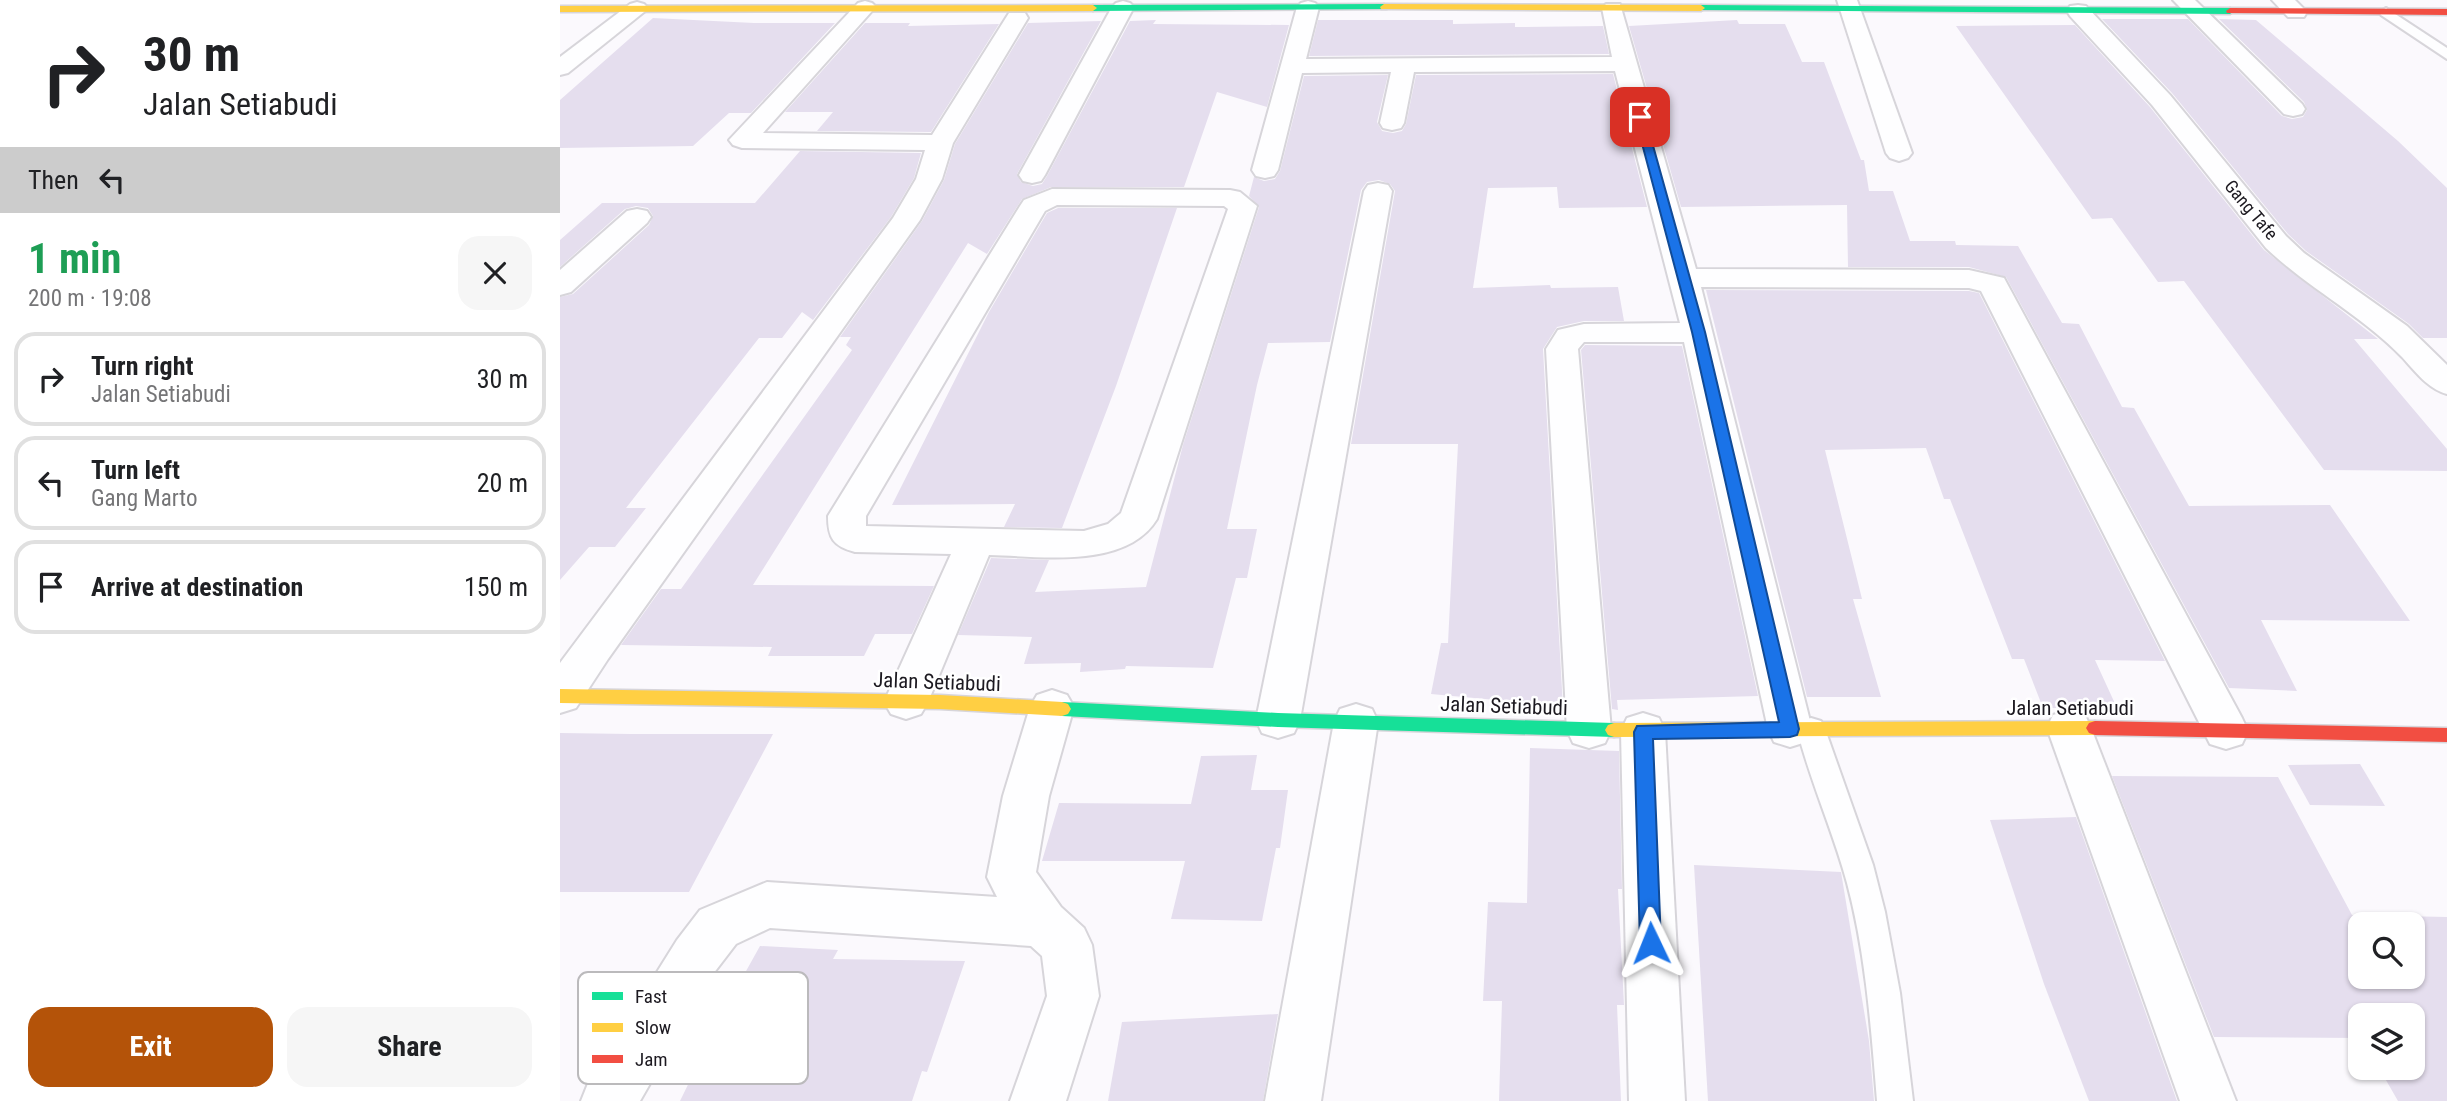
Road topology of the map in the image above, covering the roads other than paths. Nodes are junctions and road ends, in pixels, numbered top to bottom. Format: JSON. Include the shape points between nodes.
{"nodes":[{"id":1,"x":1374,"y":4,"type":"edge"},
{"id":2,"x":1563,"y":4,"type":"edge"},
{"id":3,"x":1848,"y":5,"type":"edge"},
{"id":4,"x":2012,"y":5,"type":"edge"},
{"id":5,"x":2189,"y":6,"type":"edge"},
{"id":6,"x":2289,"y":6,"type":"edge"},
{"id":7,"x":865,"y":7,"type":"junction"},
{"id":8,"x":1123,"y":7,"type":"junction"},
{"id":9,"x":1308,"y":7,"type":"junction"},
{"id":10,"x":637,"y":8,"type":"junction"},
{"id":11,"x":1613,"y":8,"type":"junction"},
{"id":12,"x":560,"y":9,"type":"edge"},
{"id":13,"x":2078,"y":11,"type":"junction"},
{"id":14,"x":2386,"y":12,"type":"junction"},
{"id":15,"x":2447,"y":12,"type":"edge"},
{"id":16,"x":1017,"y":18,"type":"dead end"},
{"id":17,"x":2447,"y":55,"type":"edge"},
{"id":18,"x":1625,"y":64,"type":"junction"},
{"id":19,"x":1292,"y":66,"type":"junction"},
{"id":20,"x":1404,"y":66,"type":"junction"},
{"id":21,"x":560,"y":68,"type":"edge"},
{"id":22,"x":2292,"y":109,"type":"dead end"},
{"id":23,"x":1392,"y":123,"type":"dead end"},
{"id":24,"x":940,"y":143,"type":"junction"},
{"id":25,"x":1899,"y":153,"type":"dead end"},
{"id":26,"x":1265,"y":170,"type":"dead end"},
{"id":27,"x":1032,"y":175,"type":"dead end"},
{"id":28,"x":1378,"y":191,"type":"dead end"},
{"id":29,"x":637,"y":217,"type":"dead end"},
{"id":30,"x":1684,"y":278,"type":"junction"},
{"id":31,"x":560,"y":286,"type":"edge"},
{"id":32,"x":1698,"y":332,"type":"junction"},
{"id":33,"x":2447,"y":384,"type":"edge"},
{"id":34,"x":975,"y":543,"type":"junction"},
{"id":35,"x":561,"y":696,"type":"edge"},
{"id":36,"x":906,"y":702,"type":"junction"},
{"id":37,"x":1052,"y":707,"type":"junction"},
{"id":38,"x":1278,"y":720,"type":"junction"},
{"id":39,"x":1356,"y":722,"type":"junction"},
{"id":40,"x":2069,"y":728,"type":"junction"},
{"id":41,"x":1800,"y":729,"type":"junction"},
{"id":42,"x":1589,"y":730,"type":"junction"},
{"id":43,"x":2226,"y":731,"type":"junction"},
{"id":44,"x":1643,"y":732,"type":"junction"},
{"id":45,"x":2447,"y":735,"type":"edge"},
{"id":46,"x":1043,"y":923,"type":"junction"},
{"id":47,"x":686,"y":972,"type":"edge"},
{"id":48,"x":619,"y":1084,"type":"edge"},
{"id":49,"x":609,"y":1101,"type":"edge"},
{"id":50,"x":1038,"y":1101,"type":"edge"},
{"id":51,"x":1293,"y":1101,"type":"edge"},
{"id":52,"x":1657,"y":1101,"type":"edge"},
{"id":53,"x":1895,"y":1101,"type":"edge"},
{"id":54,"x":2208,"y":1101,"type":"edge"}],
"edges":[{"from":1,"to":2,"type":"street"},
{"from":1,"to":9,"type":"street"},
{"from":2,"to":11,"type":"street"},
{"from":3,"to":4,"type":"street"},
{"from":3,"to":11,"type":"street"},
{"from":3,"to":25,"type":"street"},
{"from":4,"to":13,"type":"street"},
{"from":5,"to":6,"type":"street"},
{"from":5,"to":13,"type":"street"},
{"from":5,"to":22,"type":"street"},
{"from":6,"to":14,"type":"street"},
{"from":7,"to":8,"type":"street"},
{"from":7,"to":10,"type":"street"},
{"from":7,"to":24,"type":"street","via":[[742,140]]},
{"from":8,"to":9,"type":"street"},
{"from":8,"to":27,"type":"street"},
{"from":9,"to":19,"type":"street"},
{"from":10,"to":12,"type":"street"},
{"from":10,"to":21,"type":"street"},
{"from":11,"to":18,"type":"street"},
{"from":13,"to":33,"type":"street","name":"Gang Tafe","via":[[2161,100],[2276,242],[2396,333]]},
{"from":14,"to":15,"type":"street"},
{"from":14,"to":17,"type":"lane"},
{"from":16,"to":24,"type":"street"},
{"from":18,"to":20,"type":"street"},
{"from":18,"to":30,"type":"street"},
{"from":19,"to":20,"type":"street"},
{"from":19,"to":26,"type":"street"},
{"from":20,"to":23,"type":"street"},
{"from":24,"to":35,"type":"street","via":[[929,180],[905,220]]},
{"from":28,"to":38,"type":"street"},
{"from":29,"to":31,"type":"street"},
{"from":30,"to":32,"type":"street"},
{"from":30,"to":43,"type":"street","via":[[1969,279],[1993,284]]},
{"from":32,"to":41,"type":"street"},
{"from":32,"to":42,"type":"street","via":[[1584,333],[1564,341]]},
{"from":34,"to":34,"type":"street","via":[[855,539],[847,534],[845,524],[1034,205],[1052,197],[1230,198],[1242,203],[1138,519],[1121,534],[1084,544]]},
{"from":34,"to":36,"type":"street"},
{"from":35,"to":36,"type":"street","name":"Jalan Setiabudi"},
{"from":36,"to":37,"type":"street","name":"Jalan Setiabudi"},
{"from":37,"to":38,"type":"street","name":"Jalan Setiabudi"},
{"from":37,"to":46,"type":"street","via":[[1026,796],[1011,877]]},
{"from":38,"to":39,"type":"street","name":"Jalan Setiabudi"},
{"from":39,"to":42,"type":"street","name":"Jalan Setiabudi"},
{"from":39,"to":51,"type":"street"},
{"from":40,"to":41,"type":"street","name":"Jalan Setiabudi"},
{"from":40,"to":43,"type":"street","name":"Jalan Setiabudi"},
{"from":40,"to":54,"type":"street"},
{"from":41,"to":44,"type":"street","name":"Jalan Setiabudi"},
{"from":41,"to":53,"type":"lane","via":[[1820,766],[1873,924]]},
{"from":42,"to":44,"type":"street","name":"Jalan Setiabudi"},
{"from":43,"to":45,"type":"street","name":"Jalan Setiabudi"},
{"from":44,"to":52,"type":"street"},
{"from":46,"to":47,"type":"street","via":[[767,905],[718,927]]},
{"from":46,"to":50,"type":"street","via":[[1066,945],[1073,996]]},
{"from":48,"to":49,"type":"street"}]}
